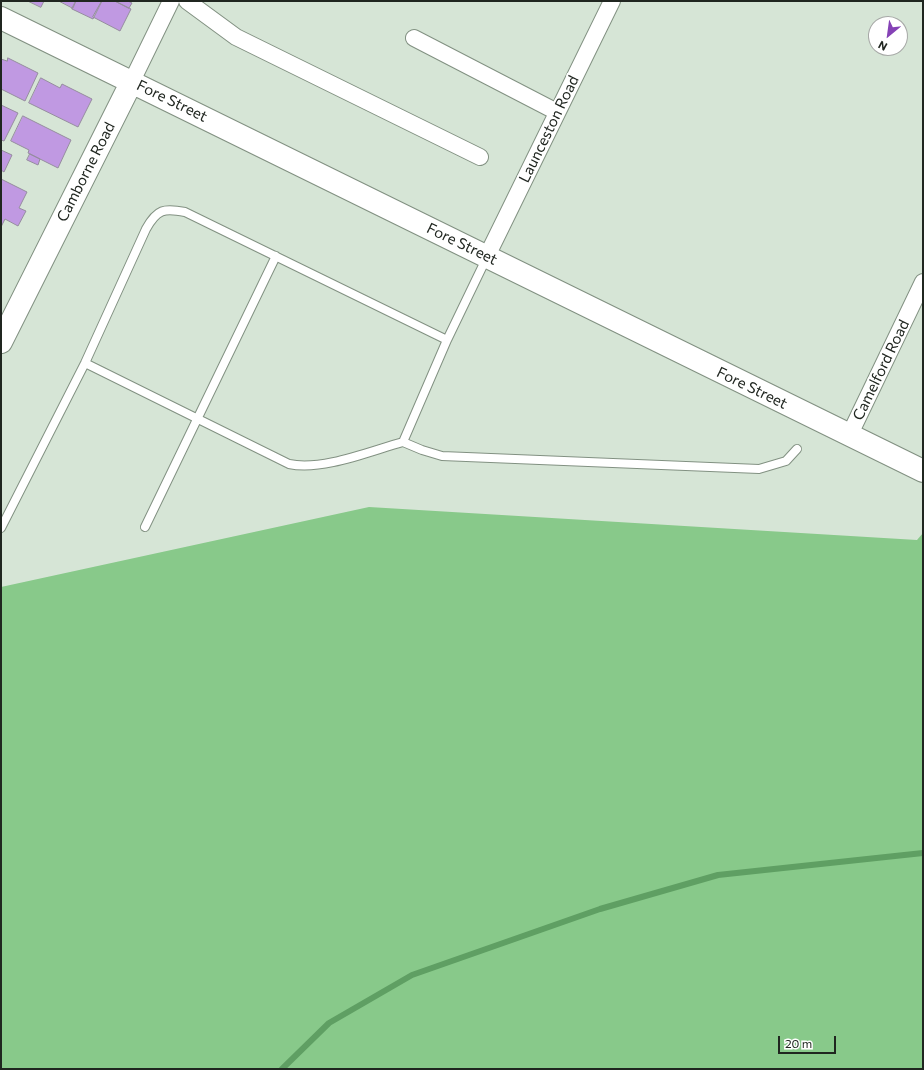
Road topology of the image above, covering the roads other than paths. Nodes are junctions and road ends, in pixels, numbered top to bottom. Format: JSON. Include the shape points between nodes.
{"nodes":[{"id":1,"x":171,"y":1,"type":"edge"},
{"id":2,"x":187,"y":1,"type":"edge"},
{"id":3,"x":612,"y":1,"type":"edge"},
{"id":4,"x":1,"y":18,"type":"edge"},
{"id":5,"x":414,"y":38,"type":"dead end"},
{"id":6,"x":132,"y":81,"type":"junction"},
{"id":7,"x":557,"y":112,"type":"junction"},
{"id":8,"x":480,"y":157,"type":"dead end"},
{"id":9,"x":276,"y":256,"type":"junction"},
{"id":10,"x":487,"y":256,"type":"junction"},
{"id":11,"x":923,"y":282,"type":"edge"},
{"id":12,"x":447,"y":340,"type":"junction"},
{"id":13,"x":1,"y":342,"type":"edge"},
{"id":14,"x":85,"y":363,"type":"junction"},
{"id":15,"x":197,"y":420,"type":"junction"},
{"id":16,"x":849,"y":436,"type":"junction"},
{"id":17,"x":403,"y":442,"type":"junction"},
{"id":18,"x":796,"y":448,"type":"dead end"},
{"id":19,"x":923,"y":471,"type":"edge"},
{"id":20,"x":145,"y":527,"type":"dead end"},
{"id":21,"x":1,"y":528,"type":"edge"}],
"edges":[{"from":1,"to":6,"type":"street","name":"Camborne Road"},
{"from":2,"to":8,"type":"street","via":[[236,37]]},
{"from":3,"to":7,"type":"street","name":"Launceston Road"},
{"from":4,"to":6,"type":"street","name":"Fore Street"},
{"from":5,"to":7,"type":"street"},
{"from":6,"to":10,"type":"street","name":"Fore Street"},
{"from":6,"to":13,"type":"street","name":"Camborne Road"},
{"from":7,"to":10,"type":"street","name":"Launceston Road"},
{"from":9,"to":12,"type":"lane"},
{"from":9,"to":14,"type":"lane","via":[[185,212],[171,209],[160,211],[146,229]]},
{"from":9,"to":15,"type":"lane"},
{"from":10,"to":12,"type":"lane"},
{"from":10,"to":16,"type":"street","name":"Fore Street"},
{"from":11,"to":16,"type":"street","name":"Camelford Road"},
{"from":12,"to":17,"type":"lane"},
{"from":14,"to":15,"type":"lane"},
{"from":14,"to":21,"type":"lane"},
{"from":15,"to":17,"type":"lane","via":[[289,464],[300,466],[342,459]]},
{"from":15,"to":20,"type":"lane"},
{"from":16,"to":19,"type":"street","name":"Fore Street"},
{"from":17,"to":18,"type":"lane","via":[[442,456],[759,469],[786,460]]}]}
